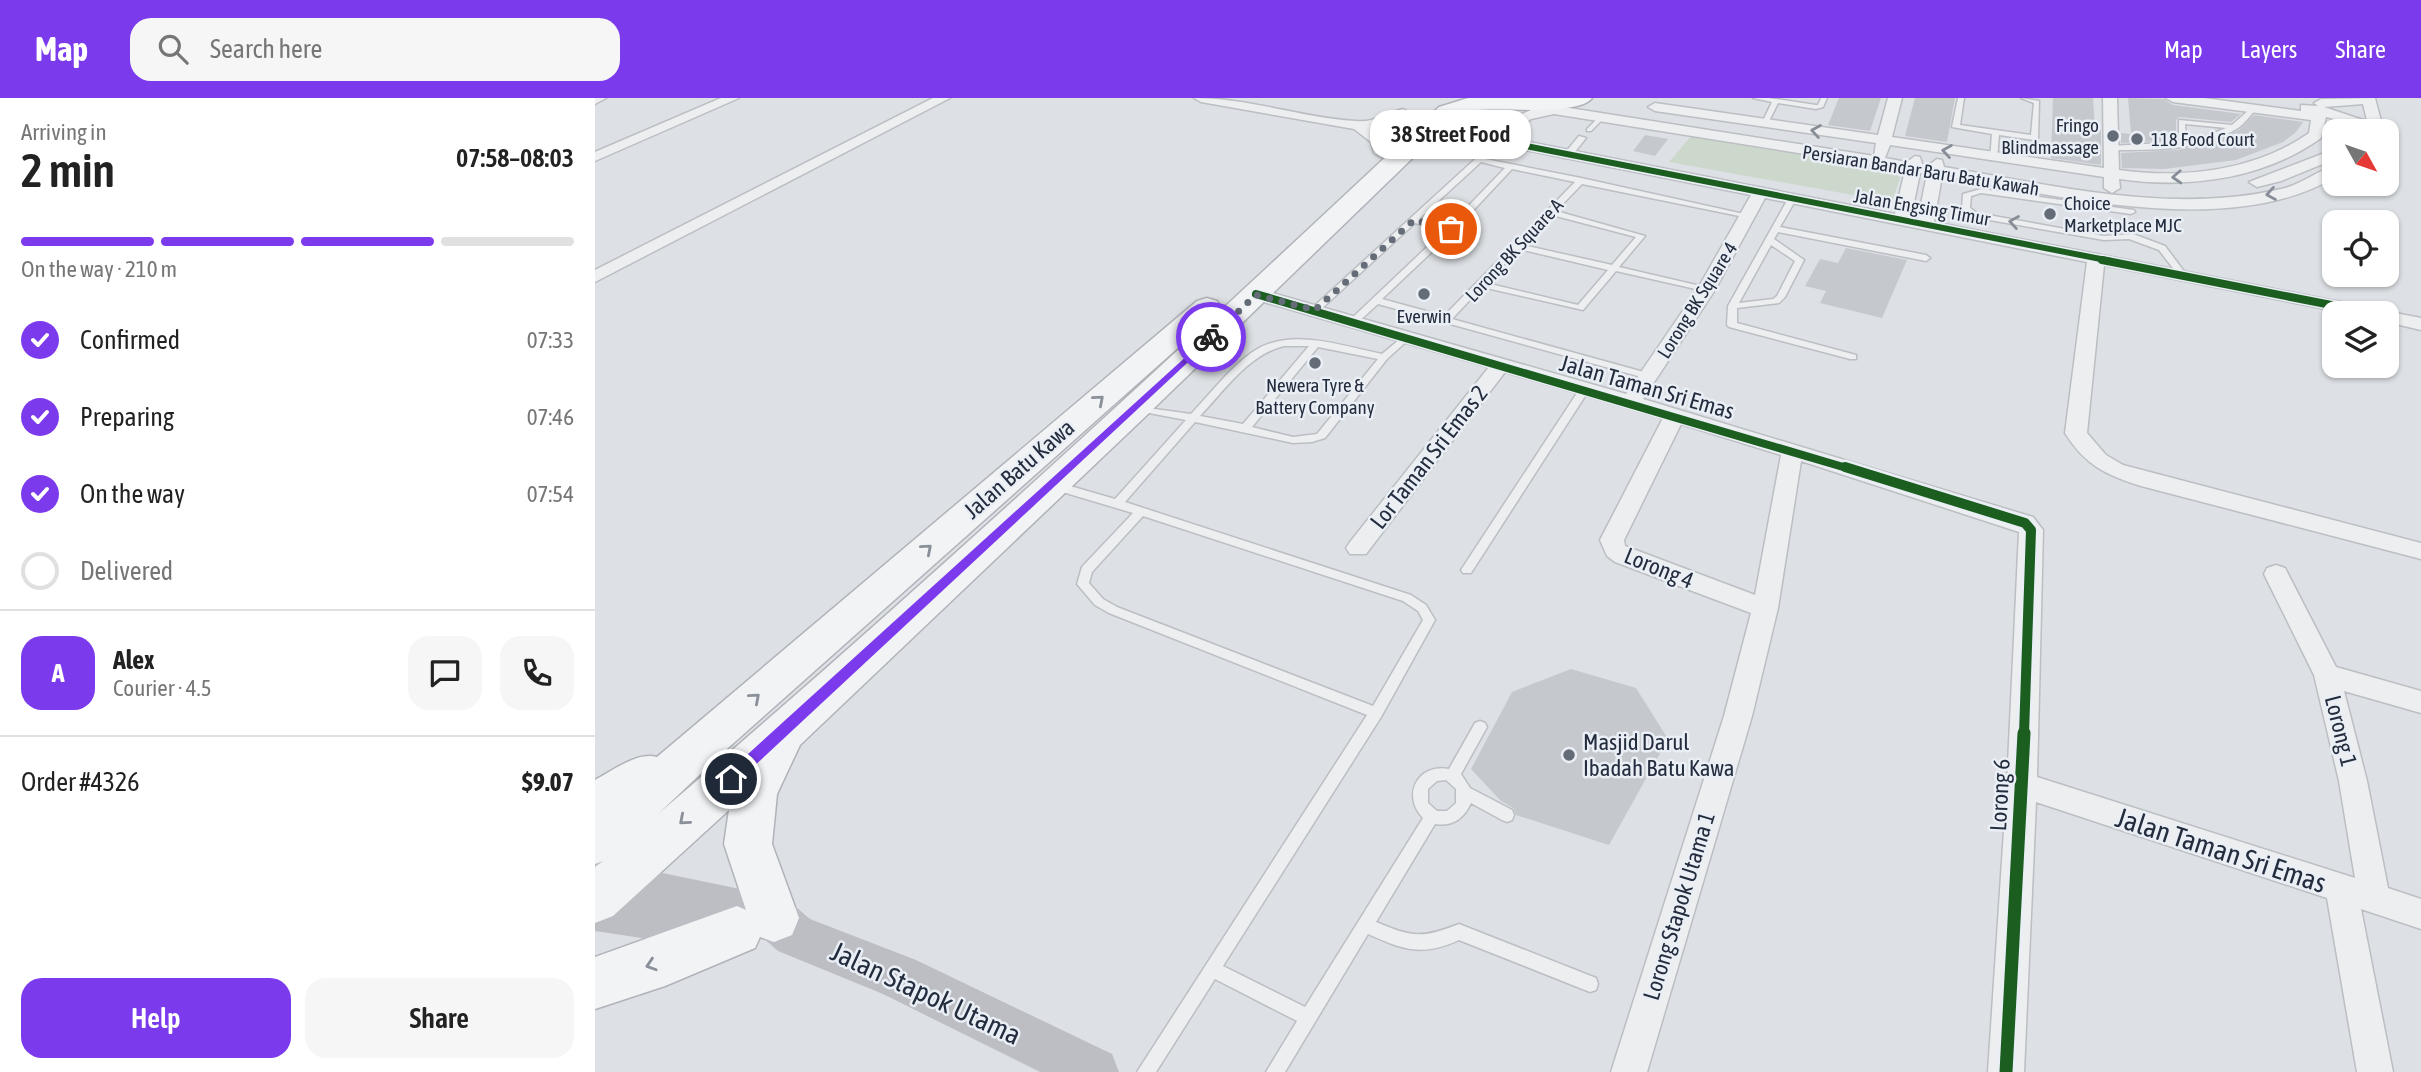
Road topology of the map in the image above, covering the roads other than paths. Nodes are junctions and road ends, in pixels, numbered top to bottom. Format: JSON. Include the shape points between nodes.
{"nodes":[{"id":1,"x":732,"y":98,"type":"edge"},
{"id":2,"x":943,"y":98,"type":"edge"},
{"id":3,"x":1201,"y":98,"type":"edge"},
{"id":4,"x":1756,"y":98,"type":"edge"},
{"id":5,"x":1824,"y":98,"type":"edge"},
{"id":6,"x":1895,"y":98,"type":"edge"},
{"id":7,"x":1961,"y":98,"type":"edge"},
{"id":8,"x":2024,"y":98,"type":"edge"},
{"id":9,"x":2110,"y":98,"type":"edge"},
{"id":10,"x":2173,"y":98,"type":"edge"},
{"id":11,"x":2231,"y":98,"type":"edge"},
{"id":12,"x":2282,"y":98,"type":"edge"},
{"id":13,"x":2362,"y":99,"type":"edge"},
{"id":14,"x":1485,"y":100,"type":"edge"},
{"id":15,"x":1776,"y":101,"type":"junction"},
{"id":16,"x":2319,"y":107,"type":"edge"},
{"id":17,"x":1580,"y":108,"type":"edge"},
{"id":18,"x":2253,"y":109,"type":"junction"},
{"id":19,"x":1647,"y":114,"type":"edge"},
{"id":20,"x":1426,"y":117,"type":"edge"},
{"id":21,"x":2340,"y":119,"type":"edge"},
{"id":22,"x":2355,"y":119,"type":"edge"},
{"id":23,"x":2372,"y":119,"type":"edge"},
{"id":24,"x":1765,"y":123,"type":"junction"},
{"id":25,"x":1358,"y":126,"type":"junction"},
{"id":26,"x":2235,"y":127,"type":"junction"},
{"id":27,"x":1589,"y":130,"type":"dead end"},
{"id":28,"x":1996,"y":133,"type":"junction"},
{"id":29,"x":1582,"y":138,"type":"dead end"},
{"id":30,"x":1500,"y":142,"type":"junction"},
{"id":31,"x":2183,"y":144,"type":"junction"},
{"id":32,"x":1882,"y":148,"type":"junction"},
{"id":33,"x":2111,"y":148,"type":"junction"},
{"id":34,"x":1381,"y":153,"type":"junction"},
{"id":35,"x":1567,"y":156,"type":"junction"},
{"id":36,"x":595,"y":157,"type":"edge"},
{"id":37,"x":1993,"y":158,"type":"junction"},
{"id":38,"x":2322,"y":159,"type":"edge"},
{"id":39,"x":1480,"y":160,"type":"junction"},
{"id":40,"x":1914,"y":165,"type":"junction"},
{"id":41,"x":1510,"y":167,"type":"junction"},
{"id":42,"x":1936,"y":168,"type":"junction"},
{"id":43,"x":2322,"y":177,"type":"edge"},
{"id":44,"x":1581,"y":180,"type":"junction"},
{"id":45,"x":2111,"y":181,"type":"junction"},
{"id":46,"x":1993,"y":187,"type":"junction"},
{"id":47,"x":1759,"y":194,"type":"junction"},
{"id":48,"x":1791,"y":201,"type":"junction"},
{"id":49,"x":2131,"y":207,"type":"junction"},
{"id":50,"x":1550,"y":212,"type":"junction"},
{"id":51,"x":1749,"y":216,"type":"junction"},
{"id":52,"x":1414,"y":220,"type":"junction"},
{"id":53,"x":1902,"y":220,"type":"junction"},
{"id":54,"x":1924,"y":225,"type":"junction"},
{"id":55,"x":1451,"y":229,"type":"junction"},
{"id":56,"x":1776,"y":229,"type":"junction"},
{"id":57,"x":2130,"y":236,"type":"junction"},
{"id":58,"x":1770,"y":240,"type":"junction"},
{"id":59,"x":1518,"y":246,"type":"junction"},
{"id":60,"x":2096,"y":257,"type":"junction"},
{"id":61,"x":1926,"y":258,"type":"dead end"},
{"id":62,"x":1615,"y":268,"type":"junction"},
{"id":63,"x":2182,"y":274,"type":"junction"},
{"id":64,"x":595,"y":277,"type":"edge"},
{"id":65,"x":1483,"y":285,"type":"junction"},
{"id":66,"x":1706,"y":290,"type":"junction"},
{"id":67,"x":1256,"y":295,"type":"junction"},
{"id":68,"x":1375,"y":300,"type":"junction"},
{"id":69,"x":2322,"y":303,"type":"edge"},
{"id":70,"x":1733,"y":306,"type":"junction"},
{"id":71,"x":1315,"y":310,"type":"junction"},
{"id":72,"x":2399,"y":319,"type":"edge"},
{"id":73,"x":1446,"y":320,"type":"junction"},
{"id":74,"x":1353,"y":322,"type":"junction"},
{"id":75,"x":2418,"y":323,"type":"edge"},
{"id":76,"x":1405,"y":338,"type":"junction"},
{"id":77,"x":1315,"y":345,"type":"junction"},
{"id":78,"x":2421,"y":346,"type":"edge"},
{"id":79,"x":1853,"y":356,"type":"dead end"},
{"id":80,"x":1384,"y":357,"type":"junction"},
{"id":81,"x":1500,"y":366,"type":"junction"},
{"id":82,"x":1649,"y":376,"type":"junction"},
{"id":83,"x":1584,"y":390,"type":"junction"},
{"id":84,"x":1630,"y":403,"type":"junction"},
{"id":85,"x":1136,"y":408,"type":"junction"},
{"id":86,"x":1675,"y":415,"type":"junction"},
{"id":87,"x":1193,"y":418,"type":"junction"},
{"id":88,"x":1245,"y":428,"type":"junction"},
{"id":89,"x":1792,"y":453,"type":"junction"},
{"id":90,"x":1050,"y":484,"type":"junction"},
{"id":91,"x":1117,"y":504,"type":"junction"},
{"id":92,"x":1141,"y":511,"type":"junction"},
{"id":93,"x":2025,"y":523,"type":"joint"},
{"id":94,"x":1358,"y":548,"type":"dead end"},
{"id":95,"x":2421,"y":551,"type":"edge"},
{"id":96,"x":1467,"y":570,"type":"dead end"},
{"id":97,"x":2276,"y":574,"type":"dead end"},
{"id":98,"x":1765,"y":608,"type":"junction"},
{"id":99,"x":2327,"y":675,"type":"junction"},
{"id":100,"x":2421,"y":702,"type":"edge"},
{"id":101,"x":1375,"y":713,"type":"junction"},
{"id":102,"x":790,"y":727,"type":"junction"},
{"id":103,"x":1480,"y":727,"type":"dead end"},
{"id":104,"x":712,"y":735,"type":"junction"},
{"id":105,"x":1452,"y":777,"type":"junction"},
{"id":106,"x":2022,"y":785,"type":"junction"},
{"id":107,"x":1466,"y":793,"type":"junction"},
{"id":108,"x":595,"y":803,"type":"edge"},
{"id":109,"x":1507,"y":815,"type":"dead end"},
{"id":110,"x":1432,"y":816,"type":"junction"},
{"id":111,"x":599,"y":883,"type":"edge"},
{"id":112,"x":2341,"y":888,"type":"junction"},
{"id":113,"x":2374,"y":898,"type":"junction"},
{"id":114,"x":2421,"y":914,"type":"edge"},
{"id":115,"x":1366,"y":925,"type":"junction"},
{"id":116,"x":768,"y":928,"type":"junction"},
{"id":117,"x":1212,"y":968,"type":"junction"},
{"id":118,"x":595,"y":983,"type":"edge"},
{"id":119,"x":1590,"y":984,"type":"dead end"},
{"id":120,"x":1307,"y":1017,"type":"junction"},
{"id":121,"x":1094,"y":1072,"type":"edge"},
{"id":122,"x":1146,"y":1072,"type":"edge"},
{"id":123,"x":1275,"y":1072,"type":"edge"},
{"id":124,"x":1629,"y":1072,"type":"edge"},
{"id":125,"x":2006,"y":1072,"type":"edge"},
{"id":126,"x":2375,"y":1072,"type":"edge"}],
"edges":[{"from":1,"to":36,"type":"street"},
{"from":2,"to":64,"type":"street"},
{"from":3,"to":25,"type":"street"},
{"from":4,"to":15,"type":"lane"},
{"from":5,"to":15,"type":"lane","via":[[1819,107]]},
{"from":6,"to":32,"type":"street"},
{"from":7,"to":28,"type":"lane","via":[[1955,125]]},
{"from":8,"to":28,"type":"lane","via":[[2037,102],[2034,138]]},
{"from":9,"to":33,"type":"street"},
{"from":10,"to":18,"type":"street"},
{"from":11,"to":16,"type":"street"},
{"from":12,"to":16,"type":"street"},
{"from":13,"to":16,"type":"street"},
{"from":13,"to":22,"type":"street"},
{"from":13,"to":23,"type":"street"},
{"from":14,"to":17,"type":"highway","name":"Jalan Batu Kawa"},
{"from":14,"to":20,"type":"highway","name":"Jalan Batu Kawa"},
{"from":15,"to":24,"type":"lane"},
{"from":16,"to":18,"type":"street"},
{"from":16,"to":21,"type":"street"},
{"from":16,"to":45,"type":"street","one_way":true,"via":[[2316,135],[2283,157],[2185,177]]},
{"from":17,"to":19,"type":"street","name":"Persiaran Bandar Baru Batu Kawah"},
{"from":17,"to":27,"type":"lane"},
{"from":17,"to":30,"type":"street","name":"Persiaran Bandar Baru Batu Kawah","via":[[1522,117]]},
{"from":18,"to":26,"type":"lane"},
{"from":19,"to":24,"type":"street"},
{"from":19,"to":32,"type":"street","name":"Persiaran Bandar Baru Batu Kawah"},
{"from":19,"to":40,"type":"street","name":"Persiaran Bandar Baru Batu Kawah"},
{"from":20,"to":25,"type":"street"},
{"from":20,"to":30,"type":"street","name":"Jalan Engsing Timur"},
{"from":20,"to":34,"type":"highway","name":"Jalan Batu Kawa"},
{"from":20,"to":67,"type":"highway","name":"Jalan Batu Kawa"},
{"from":32,"to":24,"type":"street","one_way":true},
{"from":25,"to":34,"type":"street","via":[[1378,140]]},
{"from":26,"to":31,"type":"lane"},
{"from":26,"to":31,"type":"lane","via":[[2181,121]]},
{"from":28,"to":37,"type":"lane"},
{"from":29,"to":35,"type":"lane"},
{"from":30,"to":35,"type":"street","name":"Jalan Engsing Timur"},
{"from":30,"to":39,"type":"lane"},
{"from":31,"to":33,"type":"lane"},
{"from":37,"to":32,"type":"street","one_way":true},
{"from":32,"to":40,"type":"street","name":"Persiaran Bandar Baru Batu Kawah"},
{"from":33,"to":45,"type":"street"},
{"from":104,"to":34,"type":"highway","name":"Jalan Batu Kawa","one_way":true},
{"from":35,"to":47,"type":"street","name":"Jalan Engsing Timur"},
{"from":37,"to":45,"type":"street"},
{"from":38,"to":45,"type":"street","name":"Persiaran Bandar Baru Batu Kawah","via":[[2276,178],[2225,189],[2165,192]]},
{"from":39,"to":41,"type":"lane"},
{"from":39,"to":52,"type":"lane"},
{"from":40,"to":42,"type":"street","name":"Persiaran Bandar Baru Batu Kawah"},
{"from":40,"to":53,"type":"street"},
{"from":41,"to":44,"type":"lane"},
{"from":41,"to":55,"type":"lane"},
{"from":42,"to":45,"type":"street","name":"Persiaran Bandar Baru Batu Kawah"},
{"from":42,"to":46,"type":"street","name":"Persiaran Bandar Baru Batu Kawah"},
{"from":42,"to":54,"type":"street"},
{"from":43,"to":49,"type":"street","name":"Persiaran Bandar Baru Batu Kawah","one_way":true,"via":[[2302,188],[2237,199]]},
{"from":44,"to":50,"type":"lane","name":"Lorong BK Square A"},
{"from":44,"to":51,"type":"lane"},
{"from":46,"to":49,"type":"street","name":"Persiaran Bandar Baru Batu Kawah"},
{"from":57,"to":46,"type":"lane","one_way":true,"via":[[2104,238],[1975,215],[1966,209],[1967,194]]},
{"from":47,"to":48,"type":"street","name":"Jalan Engsing Timur"},
{"from":47,"to":51,"type":"street","name":"Lorong BK Square 4"},
{"from":48,"to":53,"type":"street","name":"Jalan Engsing Timur"},
{"from":48,"to":56,"type":"lane"},
{"from":49,"to":57,"type":"lane"},
{"from":50,"to":59,"type":"lane","name":"Lorong BK Square A"},
{"from":50,"to":62,"type":"lane","via":[[1640,234]]},
{"from":51,"to":66,"type":"street","name":"Lorong BK Square 4"},
{"from":52,"to":55,"type":"lane"},
{"from":52,"to":71,"type":"lane"},
{"from":53,"to":54,"type":"street","name":"Jalan Engsing Timur"},
{"from":54,"to":60,"type":"street","name":"Jalan Engsing Timur"},
{"from":55,"to":68,"type":"lane"},
{"from":56,"to":58,"type":"lane"},
{"from":56,"to":61,"type":"lane"},
{"from":57,"to":63,"type":"lane","via":[[2161,248]]},
{"from":58,"to":70,"type":"lane"},
{"from":58,"to":70,"type":"lane","via":[[1800,260],[1781,297]]},
{"from":59,"to":62,"type":"lane"},
{"from":59,"to":65,"type":"lane","name":"Lorong BK Square A"},
{"from":60,"to":63,"type":"street","name":"Jalan Engsing Timur"},
{"from":60,"to":95,"type":"street","via":[[2076,433],[2088,455],[2116,471],[2150,481]]},
{"from":62,"to":65,"type":"lane","via":[[1580,308]]},
{"from":62,"to":66,"type":"lane"},
{"from":63,"to":69,"type":"street","name":"Jalan Engsing Timur"},
{"from":65,"to":73,"type":"lane","name":"Lorong BK Square A"},
{"from":66,"to":82,"type":"street","name":"Lorong BK Square 4"},
{"from":67,"to":71,"type":"street","name":"Jalan Taman Sri Emas"},
{"from":67,"to":85,"type":"highway","name":"Jalan Batu Kawa"},
{"from":68,"to":73,"type":"lane"},
{"from":68,"to":74,"type":"lane"},
{"from":70,"to":79,"type":"lane","via":[[1732,325]]},
{"from":71,"to":74,"type":"street","name":"Jalan Taman Sri Emas"},
{"from":72,"to":75,"type":"street"},
{"from":73,"to":82,"type":"lane"},
{"from":74,"to":76,"type":"street","name":"Jalan Taman Sri Emas"},
{"from":75,"to":78,"type":"street"},
{"from":76,"to":80,"type":"lane"},
{"from":76,"to":81,"type":"street","name":"Jalan Taman Sri Emas"},
{"from":77,"to":80,"type":"lane"},
{"from":77,"to":87,"type":"lane","via":[[1274,346],[1257,353]]},
{"from":77,"to":88,"type":"lane"},
{"from":80,"to":88,"type":"lane","via":[[1321,436],[1295,440]]},
{"from":81,"to":83,"type":"street","name":"Jalan Taman Sri Emas"},
{"from":81,"to":94,"type":"street","name":"Lor Taman Sri Emas 2"},
{"from":82,"to":84,"type":"street","name":"Lorong BK Square 4"},
{"from":83,"to":84,"type":"street","name":"Jalan Taman Sri Emas"},
{"from":83,"to":96,"type":"lane"},
{"from":84,"to":86,"type":"street","name":"Jalan Taman Sri Emas"},
{"from":85,"to":87,"type":"lane"},
{"from":85,"to":90,"type":"highway","name":"Jalan Batu Kawa"},
{"from":86,"to":89,"type":"street","name":"Jalan Taman Sri Emas"},
{"from":86,"to":98,"type":"street","name":"Lorong 4","via":[[1612,540],[1615,550]]},
{"from":87,"to":88,"type":"lane"},
{"from":87,"to":91,"type":"lane"},
{"from":89,"to":93,"type":"street","name":"Jalan Taman Sri Emas"},
{"from":89,"to":98,"type":"street","name":"Lorong Stapok Utama 1"},
{"from":90,"to":91,"type":"lane"},
{"from":90,"to":102,"type":"highway","name":"Jalan Batu Kawa"},
{"from":91,"to":92,"type":"lane"},
{"from":92,"to":101,"type":"lane","via":[[1086,570],[1083,584],[1088,593],[1113,610]]},
{"from":92,"to":101,"type":"lane","via":[[1406,598],[1422,608],[1429,620]]},
{"from":93,"to":106,"type":"street","name":"Lorong 6","via":[[2031,530]]},
{"from":97,"to":99,"type":"street","name":"Lorong 1"},
{"from":98,"to":124,"type":"street","name":"Lorong Stapok Utama 1","via":[[1738,716]]},
{"from":99,"to":100,"type":"street"},
{"from":99,"to":113,"type":"street","name":"Lorong 1","via":[[2353,781]]},
{"from":101,"to":117,"type":"lane"},
{"from":102,"to":111,"type":"highway","name":"Jalan Batu Kawa","one_way":true},
{"from":102,"to":116,"type":"highway","via":[[754,792],[748,845]]},
{"from":103,"to":105,"type":"lane"},
{"from":104,"to":108,"type":"highway"},
{"from":104,"to":111,"type":"highway","name":"Jalan Batu Kawa"},
{"from":105,"to":107,"type":"lane"},
{"from":105,"to":110,"type":"lane","via":[[1430,778],[1420,788],[1418,802]]},
{"from":106,"to":112,"type":"street","name":"Jalan Taman Sri Emas"},
{"from":106,"to":125,"type":"street","name":"Lorong 6"},
{"from":107,"to":109,"type":"lane"},
{"from":107,"to":110,"type":"lane","via":[[1459,811],[1446,817]]},
{"from":110,"to":115,"type":"lane"},
{"from":111,"to":116,"type":"main road","name":"Jalan Stapok Utama"},
{"from":112,"to":113,"type":"street","name":"Jalan Taman Sri Emas"},
{"from":112,"to":126,"type":"street"},
{"from":113,"to":114,"type":"street","name":"Jalan Taman Sri Emas"},
{"from":115,"to":119,"type":"lane","via":[[1414,946],[1439,942],[1459,932]]},
{"from":115,"to":120,"type":"lane"},
{"from":116,"to":118,"type":"highway","one_way":true},
{"from":116,"to":121,"type":"main road","name":"Jalan Stapok Utama","via":[[899,977]]},
{"from":117,"to":120,"type":"lane"},
{"from":117,"to":122,"type":"lane"},
{"from":120,"to":123,"type":"lane"}]}
